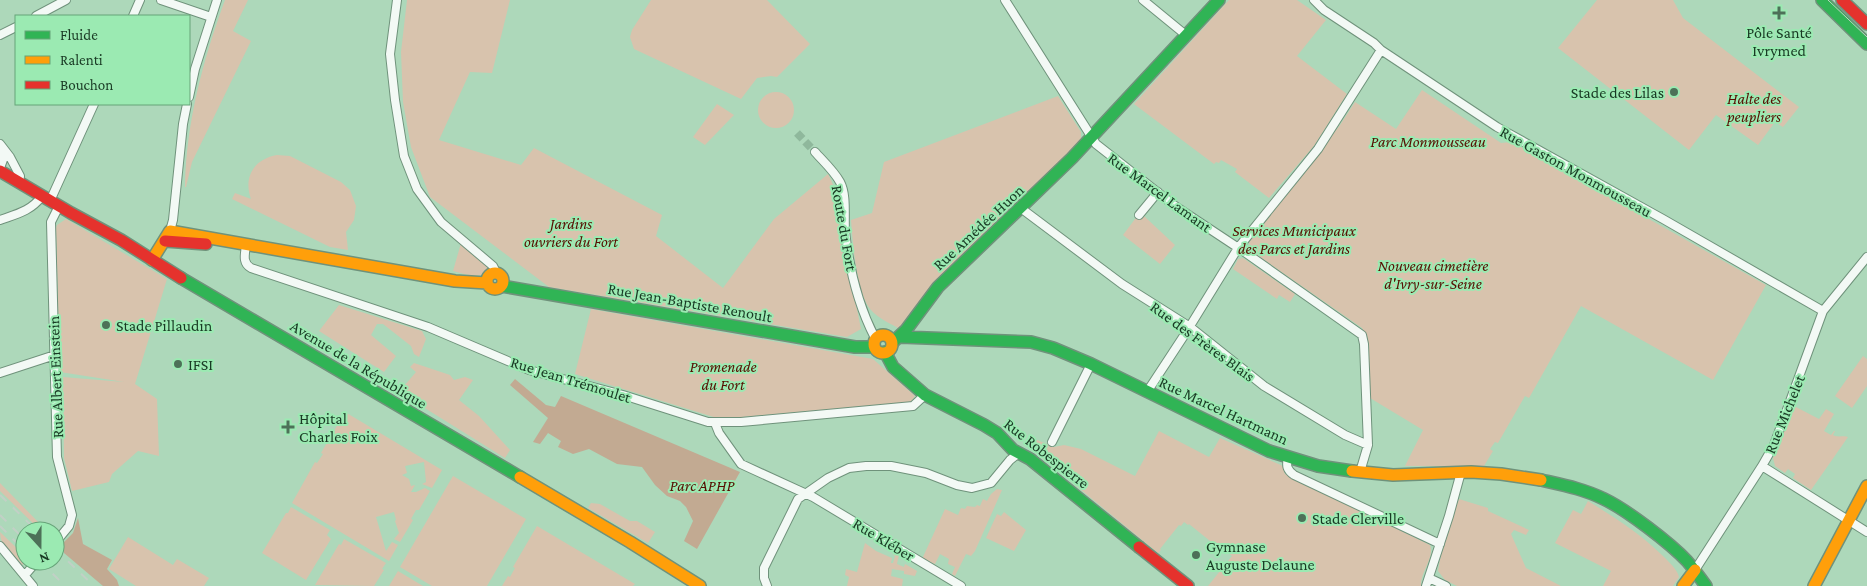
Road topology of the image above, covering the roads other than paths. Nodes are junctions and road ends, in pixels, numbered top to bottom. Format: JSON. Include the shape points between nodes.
{"nodes":[{"id":1,"x":66,"y":0,"type":"edge"},
{"id":2,"x":140,"y":0,"type":"edge"},
{"id":3,"x":161,"y":0,"type":"edge"},
{"id":4,"x":217,"y":0,"type":"edge"},
{"id":5,"x":397,"y":0,"type":"edge"},
{"id":6,"x":1005,"y":0,"type":"edge"},
{"id":7,"x":1143,"y":0,"type":"edge"},
{"id":8,"x":1219,"y":0,"type":"edge"},
{"id":9,"x":1314,"y":0,"type":"edge"},
{"id":10,"x":1822,"y":0,"type":"edge"},
{"id":11,"x":1842,"y":0,"type":"edge"},
{"id":12,"x":38,"y":15,"type":"edge"},
{"id":13,"x":133,"y":15,"type":"edge"},
{"id":14,"x":211,"y":17,"type":"junction"},
{"id":15,"x":1867,"y":24,"type":"edge"},
{"id":16,"x":15,"y":28,"type":"edge"},
{"id":17,"x":0,"y":35,"type":"edge"},
{"id":18,"x":1187,"y":36,"type":"junction"},
{"id":19,"x":1867,"y":44,"type":"edge"},
{"id":20,"x":1382,"y":50,"type":"junction"},
{"id":21,"x":190,"y":92,"type":"edge"},
{"id":22,"x":94,"y":105,"type":"edge"},
{"id":23,"x":187,"y":105,"type":"edge"},
{"id":24,"x":1091,"y":139,"type":"junction"},
{"id":25,"x":0,"y":144,"type":"edge"},
{"id":26,"x":815,"y":152,"type":"tunnel mouth"},
{"id":27,"x":0,"y":170,"type":"edge"},
{"id":28,"x":19,"y":182,"type":"junction"},
{"id":29,"x":1158,"y":192,"type":"junction"},
{"id":30,"x":50,"y":201,"type":"junction"},
{"id":31,"x":1022,"y":209,"type":"junction"},
{"id":32,"x":1139,"y":215,"type":"dead end"},
{"id":33,"x":0,"y":220,"type":"edge"},
{"id":34,"x":168,"y":236,"type":"junction"},
{"id":35,"x":246,"y":245,"type":"junction"},
{"id":36,"x":1238,"y":248,"type":"junction"},
{"id":37,"x":1867,"y":257,"type":"edge"},
{"id":38,"x":152,"y":260,"type":"junction"},
{"id":39,"x":496,"y":272,"type":"junction"},
{"id":40,"x":487,"y":283,"type":"junction"},
{"id":41,"x":502,"y":286,"type":"junction"},
{"id":42,"x":1823,"y":311,"type":"junction"},
{"id":43,"x":1190,"y":327,"type":"junction"},
{"id":44,"x":897,"y":340,"type":"junction"},
{"id":45,"x":874,"y":342,"type":"junction"},
{"id":46,"x":885,"y":352,"type":"junction"},
{"id":47,"x":55,"y":355,"type":"junction"},
{"id":48,"x":1091,"y":364,"type":"junction"},
{"id":49,"x":0,"y":373,"type":"edge"},
{"id":50,"x":1147,"y":392,"type":"junction"},
{"id":51,"x":925,"y":395,"type":"junction"},
{"id":52,"x":715,"y":423,"type":"junction"},
{"id":53,"x":1052,"y":442,"type":"dead end"},
{"id":54,"x":1368,"y":445,"type":"junction"},
{"id":55,"x":1019,"y":452,"type":"junction"},
{"id":56,"x":1288,"y":458,"type":"junction"},
{"id":57,"x":1762,"y":466,"type":"junction"},
{"id":58,"x":1360,"y":472,"type":"junction"},
{"id":59,"x":1461,"y":472,"type":"junction"},
{"id":60,"x":1867,"y":486,"type":"edge"},
{"id":61,"x":806,"y":493,"type":"junction"},
{"id":62,"x":1848,"y":520,"type":"junction"},
{"id":63,"x":65,"y":531,"type":"edge"},
{"id":64,"x":1867,"y":532,"type":"edge"},
{"id":65,"x":1440,"y":544,"type":"junction"},
{"id":66,"x":0,"y":546,"type":"edge"},
{"id":67,"x":1695,"y":570,"type":"junction"},
{"id":68,"x":28,"y":571,"type":"edge"},
{"id":69,"x":25,"y":575,"type":"junction"},
{"id":70,"x":1429,"y":578,"type":"junction"},
{"id":71,"x":33,"y":586,"type":"edge"},
{"id":72,"x":700,"y":586,"type":"edge"},
{"id":73,"x":767,"y":586,"type":"edge"},
{"id":74,"x":961,"y":586,"type":"edge"},
{"id":75,"x":1188,"y":586,"type":"edge"},
{"id":76,"x":1426,"y":586,"type":"edge"},
{"id":77,"x":1446,"y":586,"type":"edge"},
{"id":78,"x":1683,"y":586,"type":"edge"},
{"id":79,"x":1706,"y":586,"type":"edge"},
{"id":80,"x":1814,"y":586,"type":"edge"}],
"edges":[{"from":1,"to":12,"type":"street"},
{"from":2,"to":13,"type":"street"},
{"from":3,"to":14,"type":"street"},
{"from":4,"to":14,"type":"street"},
{"from":5,"to":39,"type":"street","via":[[390,54],[404,156],[417,189],[442,222]]},
{"from":6,"to":24,"type":"street","name":"Rue Marcel Lamant"},
{"from":7,"to":18,"type":"street"},
{"from":8,"to":18,"type":"main road","name":"Rue Amédée Huon"},
{"from":9,"to":20,"type":"street","name":"Rue Gaston Monmousseau"},
{"from":10,"to":19,"type":"main road"},
{"from":11,"to":15,"type":"main road"},
{"from":14,"to":21,"type":"street"},
{"from":16,"to":17,"type":"street"},
{"from":18,"to":24,"type":"main road","name":"Rue Amédée Huon"},
{"from":20,"to":36,"type":"street","via":[[1318,149]]},
{"from":20,"to":42,"type":"street","name":"Rue Gaston Monmousseau","via":[[1497,127]]},
{"from":22,"to":30,"type":"street","name":"Rue Albert Einstein"},
{"from":23,"to":34,"type":"street","via":[[173,220]]},
{"from":24,"to":29,"type":"street","name":"Rue Marcel Lamant"},
{"from":24,"to":31,"type":"main road","name":"Rue Amédée Huon"},
{"from":25,"to":27,"type":"street","via":[[4,157]]},
{"from":25,"to":28,"type":"street","via":[[17,169]]},
{"from":26,"to":45,"type":"street","name":"Route du Fort","via":[[840,182],[850,268]]},
{"from":27,"to":28,"type":"main road","name":"Avenue de la République"},
{"from":28,"to":30,"type":"main road","name":"Avenue de la République"},
{"from":29,"to":32,"type":"street"},
{"from":29,"to":36,"type":"street","name":"Rue Marcel Lamant"},
{"from":30,"to":33,"type":"street"},
{"from":30,"to":38,"type":"main road","name":"Avenue de la République"},
{"from":30,"to":47,"type":"street","name":"Rue Albert Einstein"},
{"from":31,"to":43,"type":"street","name":"Rue des Frères Blais","via":[[1122,284]]},
{"from":31,"to":44,"type":"main road","name":"Rue Amédée Huon","via":[[936,289]]},
{"from":34,"to":35,"type":"main road","via":[[228,246]]},
{"from":34,"to":38,"type":"main road"},
{"from":35,"to":40,"type":"main road","via":[[455,281]]},
{"from":35,"to":52,"type":"street","name":"Rue Jean Trémoulet","via":[[245,260],[251,268],[428,326],[529,370]]},
{"from":36,"to":43,"type":"street"},
{"from":36,"to":54,"type":"street","name":"Rue Marcel Lamant","via":[[1362,335]]},
{"from":37,"to":42,"type":"street","name":"Rue Michelet"},
{"from":38,"to":72,"type":"main road","name":"Avenue de la République"},
{"from":39,"to":40,"type":"main road","via":[[489,275]]},
{"from":39,"to":41,"type":"main road","via":[[502,276]]},
{"from":40,"to":41,"type":"main road","via":[[495,289]]},
{"from":41,"to":45,"type":"main road","name":"Rue Jean-Baptiste Renoult","via":[[855,347]]},
{"from":42,"to":57,"type":"street","name":"Rue Michelet","via":[[1774,445]]},
{"from":43,"to":50,"type":"street"},
{"from":43,"to":54,"type":"street","name":"Rue des Frères Blais","via":[[1264,386],[1345,435]]},
{"from":44,"to":45,"type":"main road","name":"Rue Marcel Hartmann","via":[[883,336]]},
{"from":44,"to":46,"type":"main road","name":"Rue Amédée Huon"},
{"from":44,"to":48,"type":"main road","name":"Rue Marcel Hartmann","via":[[1031,342]]},
{"from":45,"to":46,"type":"main road","via":[[879,352]]},
{"from":46,"to":51,"type":"main road","name":"Rue Robespierre","via":[[893,368]]},
{"from":47,"to":49,"type":"street"},
{"from":47,"to":63,"type":"street","name":"Rue Albert Einstein","via":[[57,457],[72,515]]},
{"from":48,"to":50,"type":"main road","name":"Rue Marcel Hartmann"},
{"from":48,"to":53,"type":"street"},
{"from":50,"to":56,"type":"main road","name":"Rue Marcel Hartmann"},
{"from":51,"to":52,"type":"street","name":"Rue Jean Trémoulet","via":[[914,406]]},
{"from":51,"to":55,"type":"main road","name":"Rue Robespierre","via":[[984,425]]},
{"from":52,"to":61,"type":"street","name":"Rue Kléber","via":[[741,464]]},
{"from":54,"to":58,"type":"street","name":"Rue Marcel Lamant"},
{"from":55,"to":61,"type":"street","via":[[996,478],[983,486],[957,485],[926,473],[890,466],[866,466],[842,471]]},
{"from":55,"to":75,"type":"main road","name":"Rue Robespierre"},
{"from":56,"to":58,"type":"main road","name":"Rue Marcel Hartmann"},
{"from":56,"to":65,"type":"street","via":[[1289,472],[1294,475]]},
{"from":57,"to":62,"type":"street"},
{"from":57,"to":67,"type":"street","name":"Rue Michelet"},
{"from":58,"to":59,"type":"main road","name":"Rue Marcel Hartmann","via":[[1393,475]]},
{"from":59,"to":65,"type":"street"},
{"from":59,"to":67,"type":"main road","name":"Rue Marcel Hartmann","via":[[1516,475],[1595,495],[1654,532]]},
{"from":60,"to":62,"type":"main road"},
{"from":61,"to":73,"type":"street","via":[[798,499],[764,568]]},
{"from":61,"to":74,"type":"street","name":"Rue Kléber"},
{"from":62,"to":64,"type":"street"},
{"from":62,"to":80,"type":"main road"},
{"from":65,"to":70,"type":"street"},
{"from":66,"to":69,"type":"street"},
{"from":67,"to":78,"type":"main road"},
{"from":67,"to":79,"type":"main road","name":"Rue Marcel Hartmann"},
{"from":68,"to":69,"type":"street"},
{"from":69,"to":71,"type":"street"},
{"from":70,"to":76,"type":"street"},
{"from":70,"to":77,"type":"street"}]}
